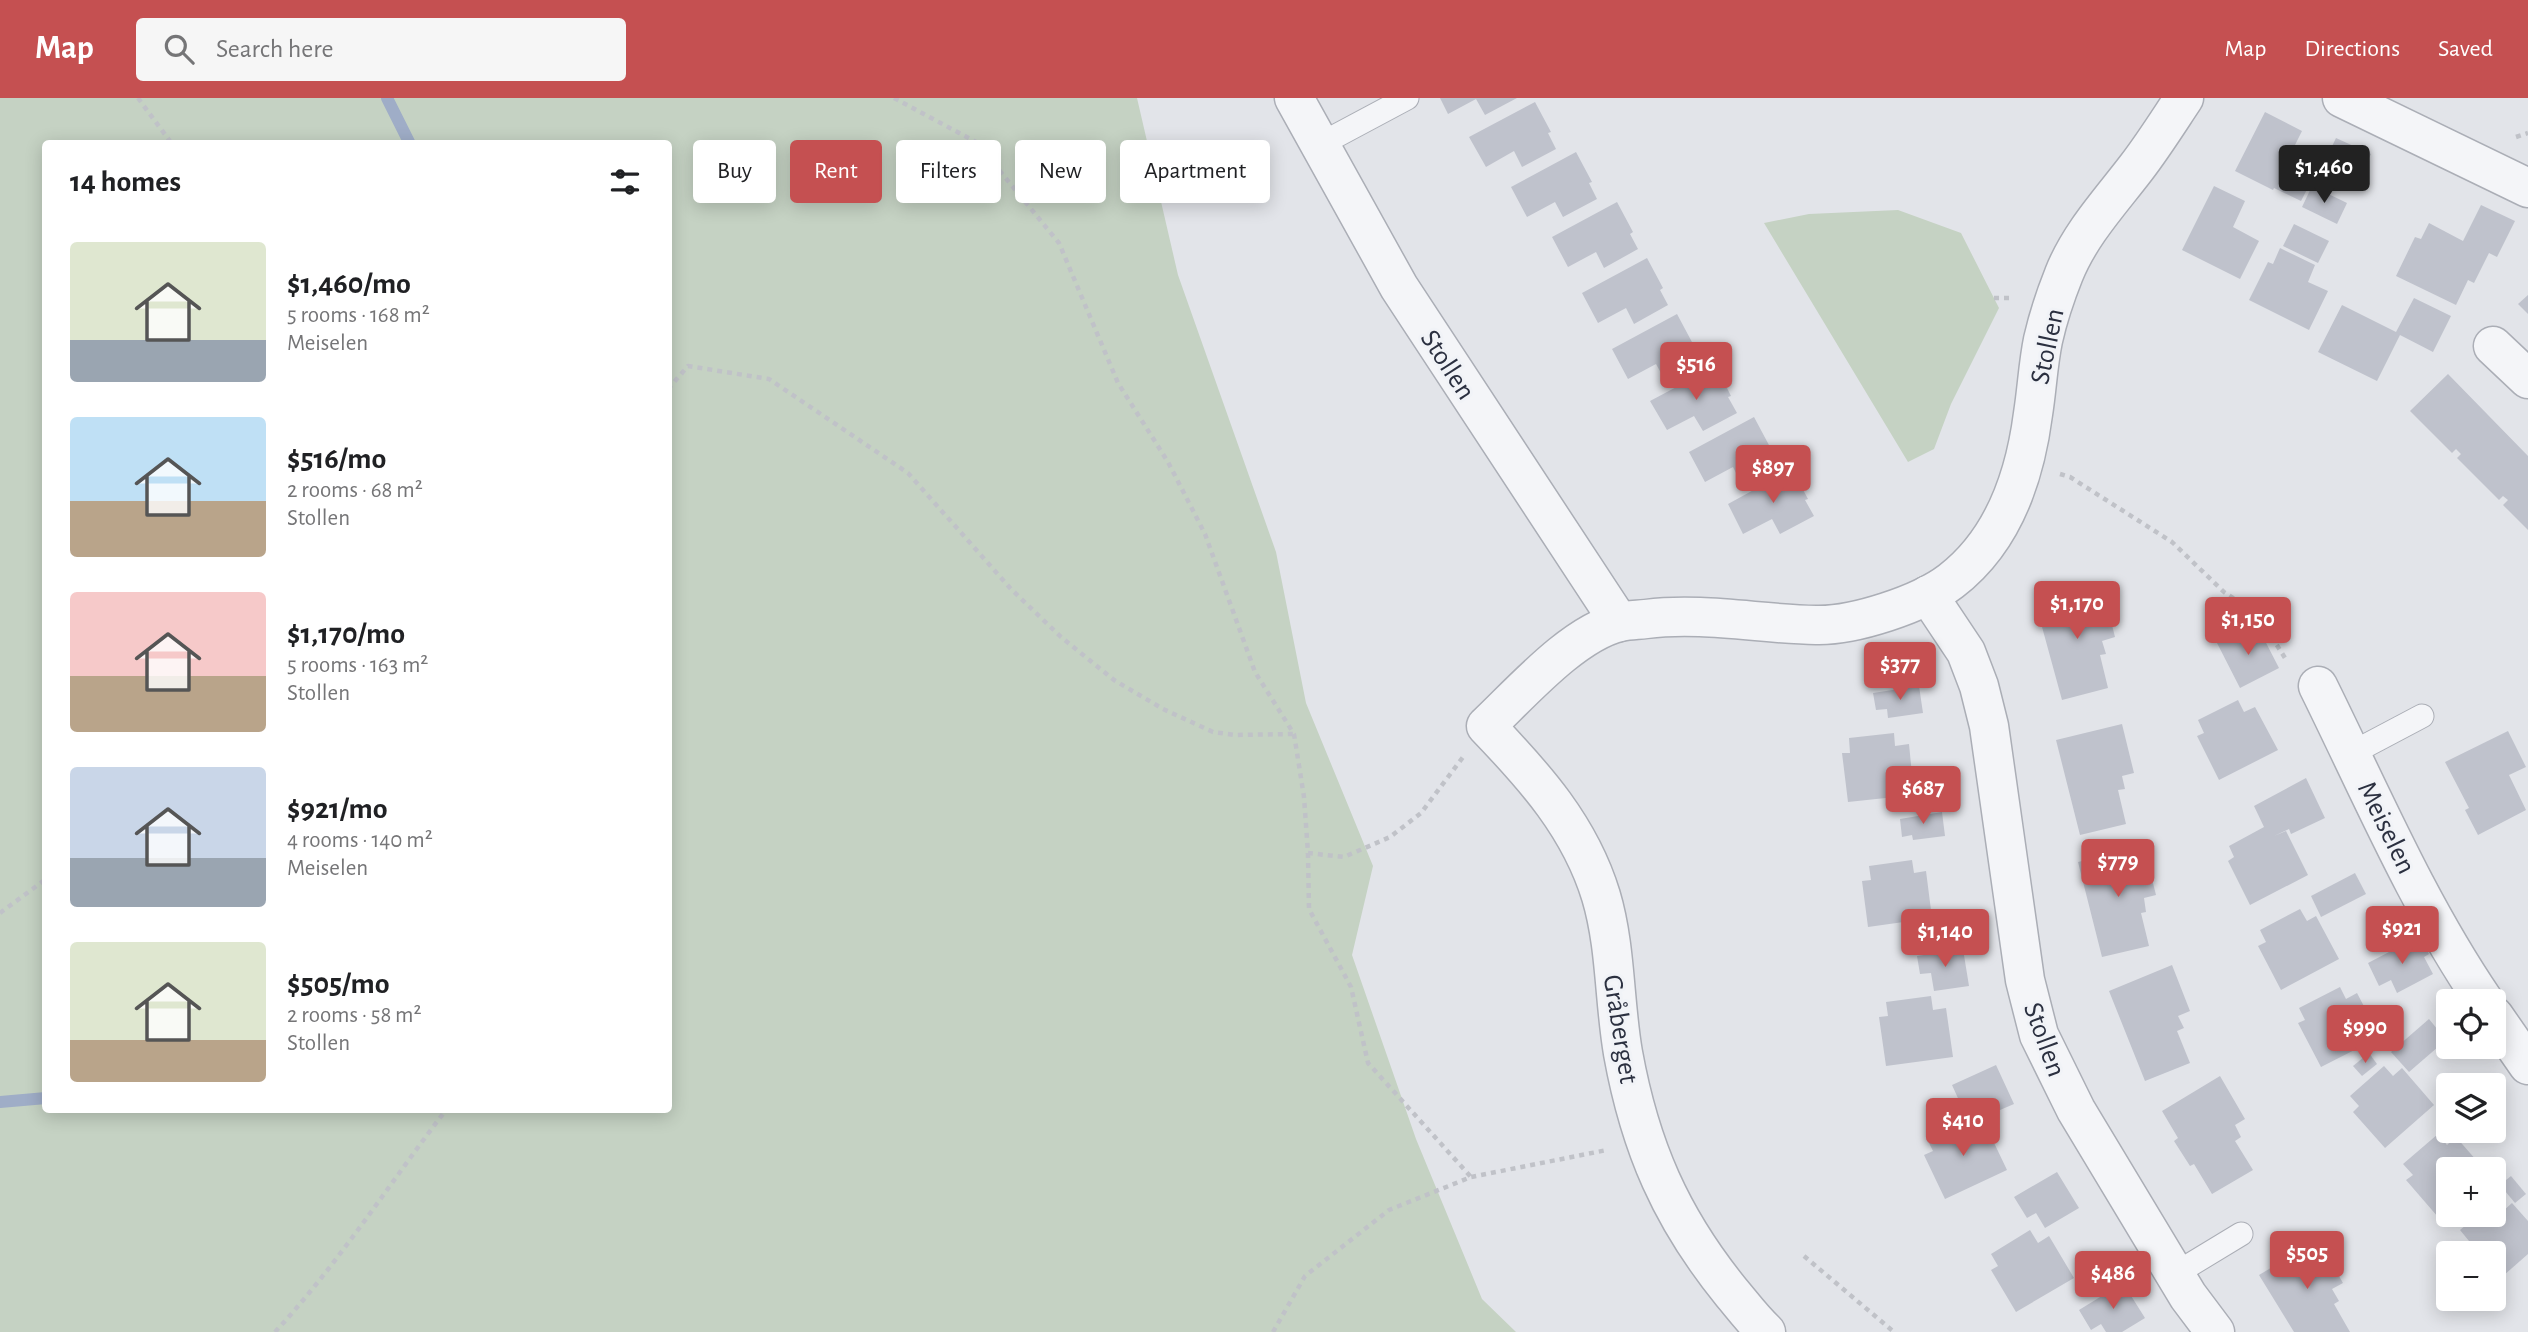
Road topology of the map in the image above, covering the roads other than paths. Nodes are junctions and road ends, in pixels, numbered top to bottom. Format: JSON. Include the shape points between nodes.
{"nodes":[{"id":1,"x":1294,"y":98,"type":"edge"},
{"id":2,"x":1407,"y":98,"type":"edge"},
{"id":3,"x":2184,"y":98,"type":"edge"},
{"id":4,"x":2342,"y":98,"type":"edge"},
{"id":5,"x":1319,"y":145,"type":"junction"},
{"id":6,"x":2528,"y":188,"type":"edge"},
{"id":7,"x":2493,"y":346,"type":"dead end"},
{"id":8,"x":2528,"y":379,"type":"edge"},
{"id":9,"x":1928,"y":595,"type":"junction"},
{"id":10,"x":1619,"y":622,"type":"junction"},
{"id":11,"x":2318,"y":686,"type":"road end"},
{"id":12,"x":2422,"y":716,"type":"dead end"},
{"id":13,"x":1486,"y":726,"type":"joint"},
{"id":14,"x":2351,"y":753,"type":"junction"},
{"id":15,"x":2475,"y":989,"type":"edge"},
{"id":16,"x":2506,"y":1033,"type":"edge"},
{"id":17,"x":2528,"y":1065,"type":"edge"},
{"id":18,"x":2241,"y":1234,"type":"dead end"},
{"id":19,"x":2175,"y":1274,"type":"junction"},
{"id":20,"x":1766,"y":1332,"type":"edge"},
{"id":21,"x":2215,"y":1332,"type":"edge"}],
"edges":[{"from":1,"to":5,"type":"street","name":"Stollen"},
{"from":2,"to":5,"type":"lane"},
{"from":3,"to":9,"type":"street","name":"Stollen","via":[[2101,211],[2064,273],[2043,339],[2024,462],[2007,512],[1973,561]]},
{"from":4,"to":6,"type":"street"},
{"from":5,"to":10,"type":"street","name":"Stollen","via":[[1399,286]]},
{"from":7,"to":8,"type":"street"},
{"from":9,"to":10,"type":"street","name":"Stollen","via":[[1860,619],[1819,625],[1709,616]]},
{"from":9,"to":19,"type":"street","name":"Stollen","via":[[1966,652],[1979,686],[1989,726],[2025,980],[2039,1035],[2076,1110]]},
{"from":10,"to":13,"type":"street","name":"Stollen","via":[[1576,644]]},
{"from":11,"to":14,"type":"street","name":"Meiselen"},
{"from":12,"to":14,"type":"lane"},
{"from":13,"to":20,"type":"street","name":"Gråberget","via":[[1555,803],[1578,838],[1608,925],[1623,1052],[1646,1142],[1669,1200],[1691,1237]]},
{"from":14,"to":15,"type":"street","name":"Meiselen","via":[[2407,867]]},
{"from":16,"to":17,"type":"street"},
{"from":18,"to":19,"type":"lane"},
{"from":19,"to":21,"type":"street","name":"Stollen"}]}
